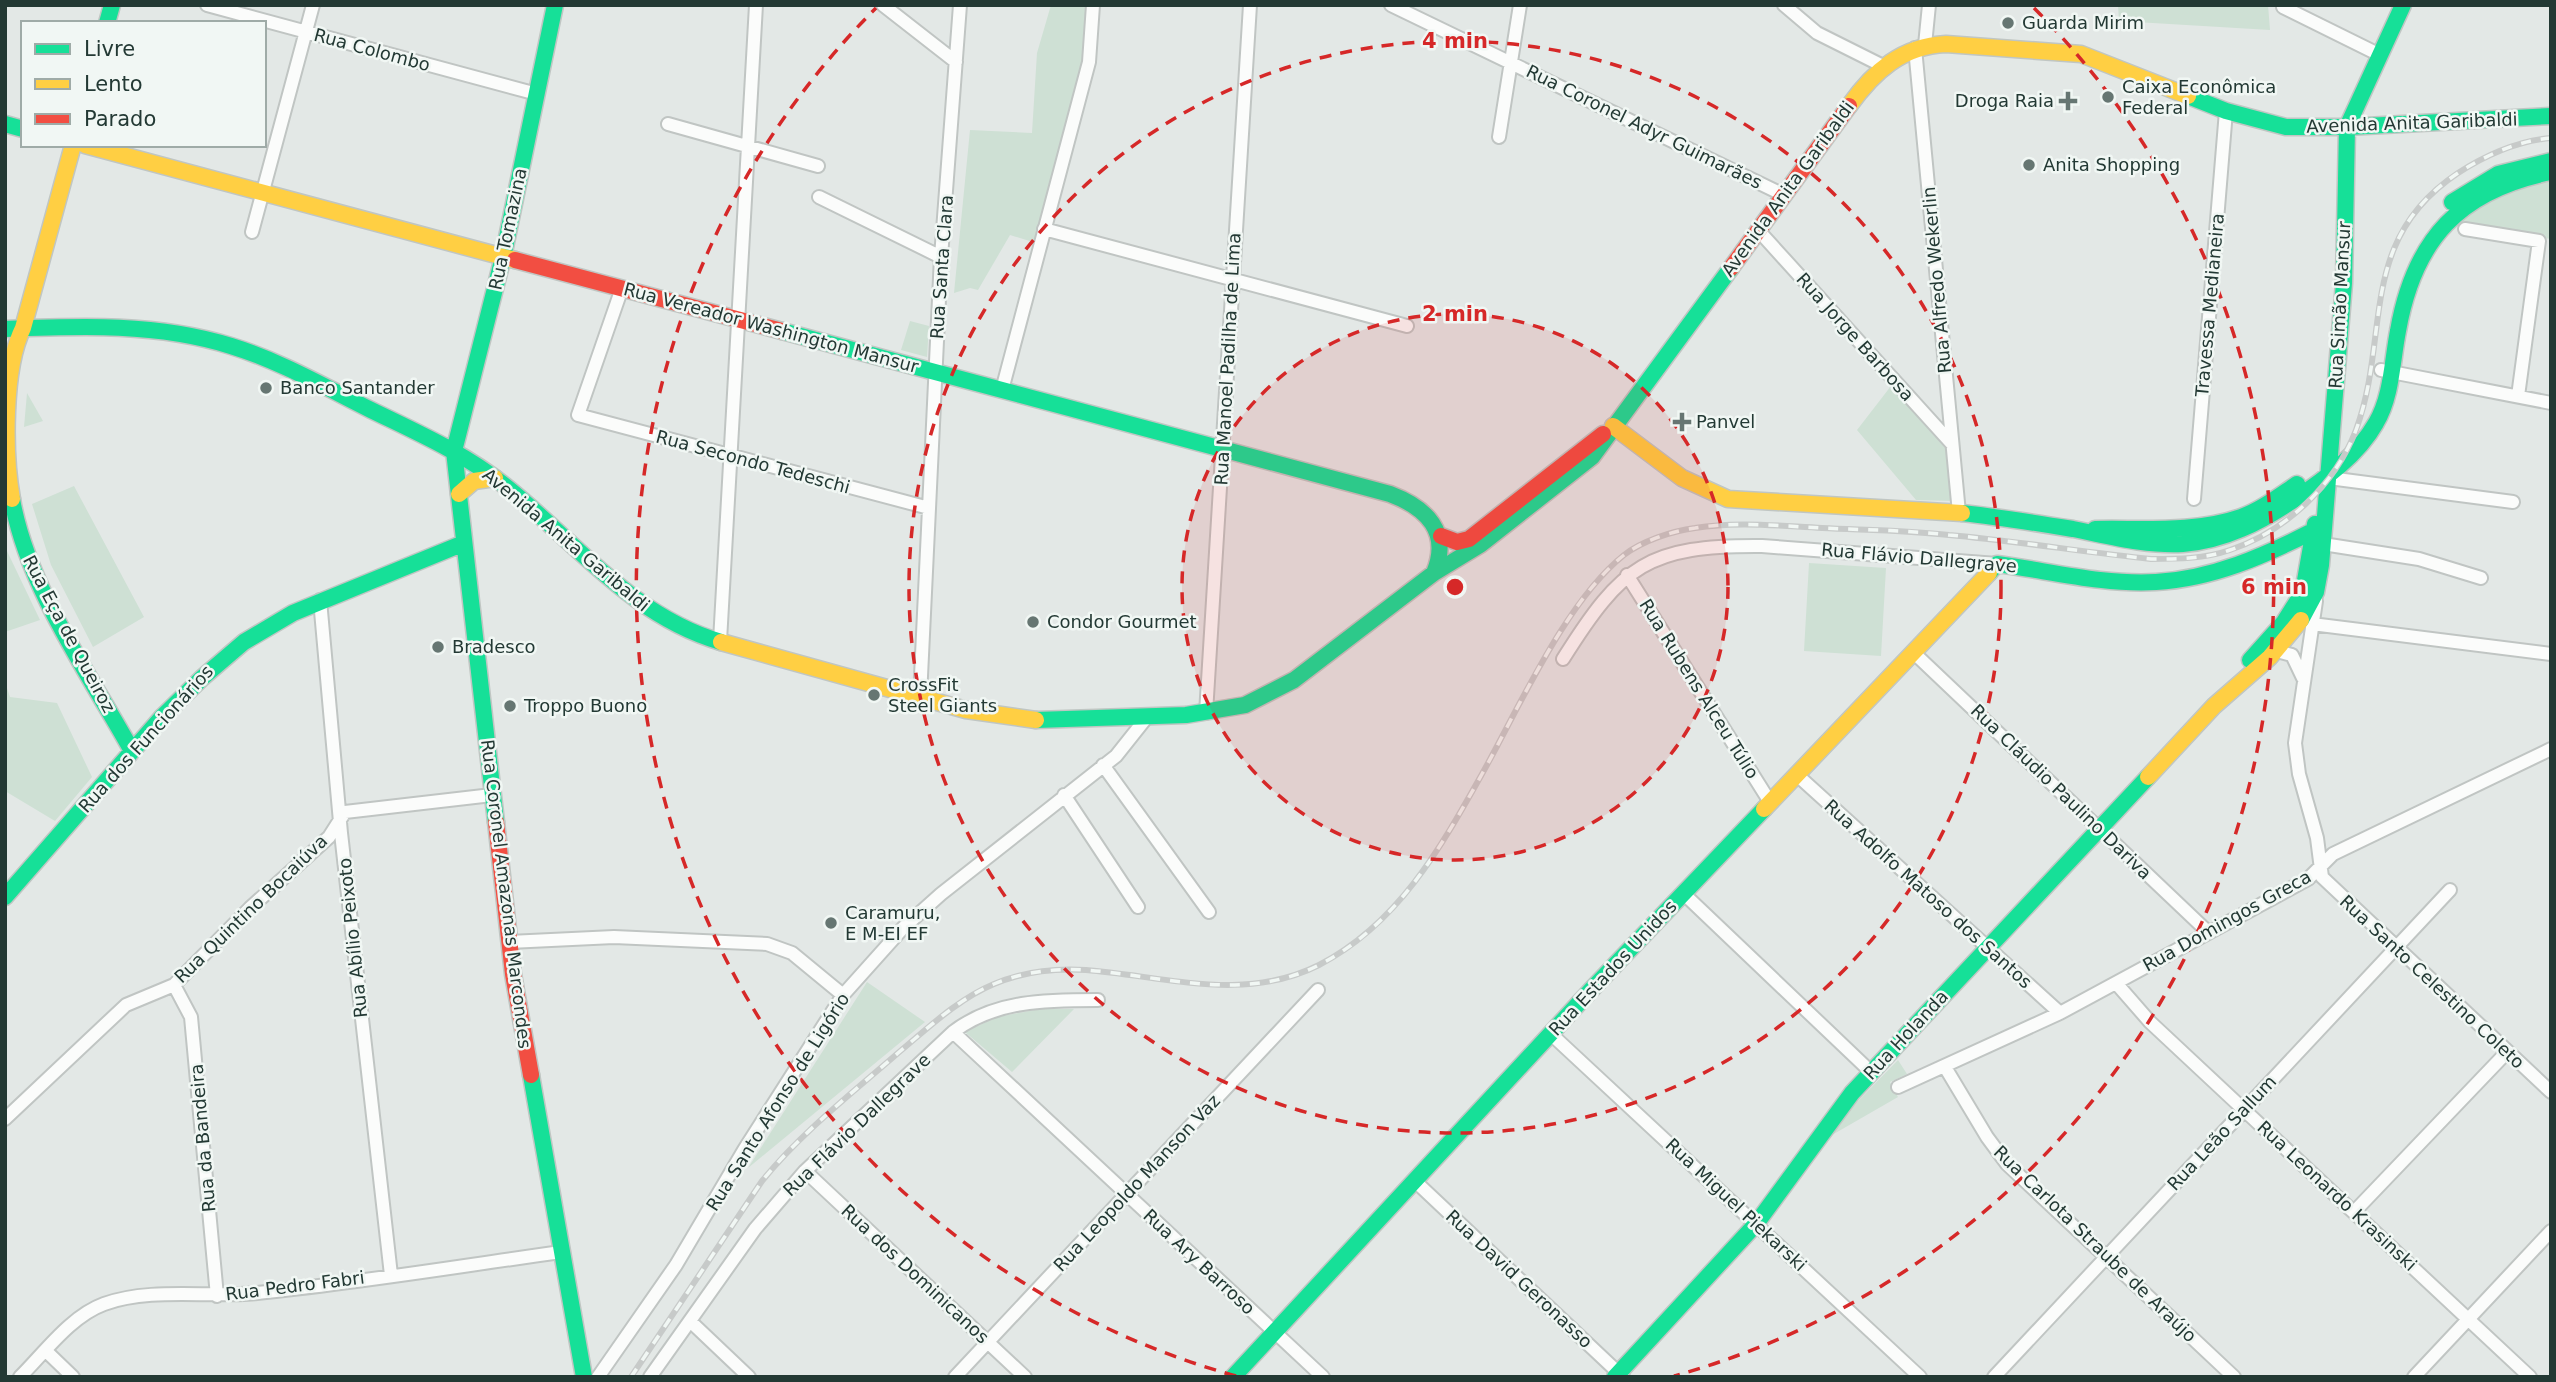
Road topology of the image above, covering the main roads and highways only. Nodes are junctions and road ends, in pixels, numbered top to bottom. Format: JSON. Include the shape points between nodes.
{"nodes":[{"id":1,"x":555,"y":5,"type":"edge"},
{"id":2,"x":2403,"y":5,"type":"edge"},
{"id":3,"x":2551,"y":116,"type":"edge"},
{"id":4,"x":2347,"y":127,"type":"junction"},
{"id":5,"x":72,"y":147,"type":"edge"},
{"id":6,"x":92,"y":147,"type":"edge"},
{"id":7,"x":2551,"y":161,"type":"edge"},
{"id":8,"x":2551,"y":172,"type":"edge"},
{"id":9,"x":503,"y":257,"type":"junction"},
{"id":10,"x":23,"y":328,"type":"junction"},
{"id":11,"x":5,"y":329,"type":"edge"},
{"id":12,"x":2386,"y":371,"type":"junction"},
{"id":13,"x":1613,"y":426,"type":"junction"},
{"id":14,"x":454,"y":451,"type":"junction"},
{"id":15,"x":2329,"y":473,"type":"junction"},
{"id":16,"x":495,"y":478,"type":"junction"},
{"id":17,"x":458,"y":494,"type":"junction"},
{"id":18,"x":2300,"y":494,"type":"junction"},
{"id":19,"x":2321,"y":504,"type":"junction"},
{"id":20,"x":2075,"y":530,"type":"junction"},
{"id":21,"x":2313,"y":531,"type":"junction"},
{"id":22,"x":1441,"y":536,"type":"junction"},
{"id":23,"x":464,"y":543,"type":"junction"},
{"id":24,"x":1997,"y":564,"type":"joint"},
{"id":25,"x":1434,"y":573,"type":"junction"},
{"id":26,"x":2312,"y":584,"type":"junction"},
{"id":27,"x":2214,"y":706,"type":"junction"},
{"id":28,"x":132,"y":751,"type":"junction"},
{"id":29,"x":5,"y":897,"type":"edge"},
{"id":30,"x":1619,"y":1375,"type":"edge"},
{"id":31,"x":584,"y":1377,"type":"edge"},
{"id":32,"x":1233,"y":1377,"type":"edge"}],
"edges":[{"from":1,"to":9,"type":"main road","name":"Rua Tomazina"},
{"from":2,"to":4,"type":"main road"},
{"from":3,"to":4,"type":"main road","name":"Avenida Anita Garibaldi"},
{"from":4,"to":13,"type":"main road","name":"Avenida Anita Garibaldi","via":[[2286,127],[2226,111],[2068,52],[1920,46],[1883,66],[1858,94]]},
{"from":4,"to":15,"type":"main road","name":"Rua Simão Mansur","via":[[2344,283]]},
{"from":5,"to":10,"type":"main road","name":"Rua Eça de Queiroz"},
{"from":6,"to":9,"type":"main road","name":"Rua Vereador Washington Mansur"},
{"from":7,"to":12,"type":"main road","via":[[2520,166],[2476,184],[2438,214],[2422,234],[2394,296]]},
{"from":8,"to":12,"type":"main road","via":[[2489,190],[2455,213],[2430,240],[2405,293]]},
{"from":9,"to":14,"type":"main road","name":"Rua Tomazina"},
{"from":9,"to":22,"type":"main road","name":"Rua Vereador Washington Mansur","via":[[1403,498],[1423,510]]},
{"from":10,"to":11,"type":"main road","name":"Avenida Anita Garibaldi"},
{"from":10,"to":14,"type":"main road","name":"Avenida Anita Garibaldi","via":[[127,329],[230,345]]},
{"from":10,"to":28,"type":"main road","name":"Rua Eça de Queiroz","via":[[14,346],[6,445],[16,524],[44,593]]},
{"from":12,"to":15,"type":"main road","via":[[2364,430]]},
{"from":13,"to":20,"type":"main road","via":[[1703,491],[1728,499],[1959,513]]},
{"from":13,"to":22,"type":"main road","name":"Avenida Anita Garibaldi","via":[[1469,539],[1457,542]]},
{"from":13,"to":25,"type":"main road","name":"Avenida Anita Garibaldi","via":[[1592,457],[1480,545]]},
{"from":14,"to":16,"type":"main road","name":"Avenida Anita Garibaldi"},
{"from":14,"to":17,"type":"main road","name":"Rua Coronel Amazonas Marcondes"},
{"from":15,"to":18,"type":"main road"},
{"from":15,"to":19,"type":"main road","name":"Rua Simão Mansur"},
{"from":15,"to":20,"type":"main road","via":[[2241,517],[2216,524]]},
{"from":15,"to":26,"type":"main road","name":"Rua Simão Mansur","via":[[2323,544]]},
{"from":16,"to":17,"type":"main road","via":[[474,481]]},
{"from":16,"to":25,"type":"main road","name":"Avenida Anita Garibaldi","via":[[645,607],[683,629],[920,697],[1024,720],[1206,713],[1245,705],[1278,691]]},
{"from":17,"to":23,"type":"main road","name":"Rua Coronel Amazonas Marcondes"},
{"from":18,"to":19,"type":"main road","via":[[2314,493]]},
{"from":18,"to":20,"type":"main road","via":[[2249,527],[2201,542],[2146,545]]},
{"from":19,"to":21,"type":"main road","name":"Rua Simão Mansur"},
{"from":21,"to":24,"type":"main road","name":"Rua Flávio Dallegrave","via":[[2242,564],[2165,581],[2126,581]]},
{"from":21,"to":26,"type":"main road","name":"Rua Simão Mansur"},
{"from":22,"to":25,"type":"main road","via":[[1442,556]]},
{"from":23,"to":28,"type":"main road","name":"Rua dos Funcionários","via":[[268,625],[189,687]]},
{"from":23,"to":31,"type":"main road","name":"Rua Coronel Amazonas Marcondes","via":[[509,942]]},
{"from":24,"to":32,"type":"main road","name":"Rua Estados Unidos","via":[[1683,893]]},
{"from":26,"to":27,"type":"main road","name":"Rua Holanda"},
{"from":26,"to":27,"type":"main road","name":"Rua Holanda","via":[[2301,619]]},
{"from":27,"to":30,"type":"main road","name":"Rua Holanda","via":[[1871,1072],[1756,1224]]},
{"from":28,"to":29,"type":"main road","name":"Rua dos Funcionários"}]}
